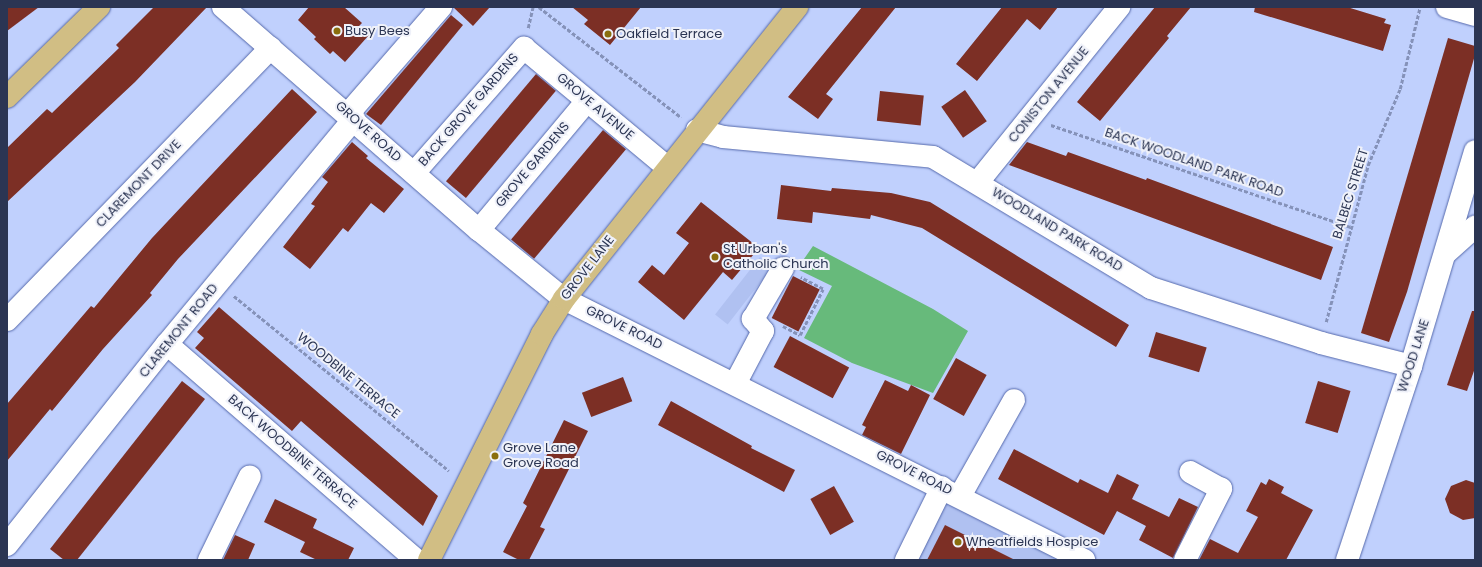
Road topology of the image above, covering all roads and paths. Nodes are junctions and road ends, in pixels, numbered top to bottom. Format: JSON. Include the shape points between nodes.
{"nodes":[{"id":1,"x":99,"y":7,"type":"edge"},
{"id":2,"x":223,"y":7,"type":"edge"},
{"id":3,"x":441,"y":7,"type":"edge"},
{"id":4,"x":539,"y":7,"type":"edge"},
{"id":5,"x":797,"y":7,"type":"edge"},
{"id":6,"x":1119,"y":7,"type":"edge"},
{"id":7,"x":1420,"y":7,"type":"edge"},
{"id":8,"x":1447,"y":7,"type":"edge"},
{"id":9,"x":1475,"y":15,"type":"edge"},
{"id":10,"x":271,"y":48,"type":"junction"},
{"id":11,"x":524,"y":48,"type":"joint"},
{"id":12,"x":7,"y":97,"type":"edge"},
{"id":13,"x":587,"y":101,"type":"junction"},
{"id":14,"x":351,"y":116,"type":"junction"},
{"id":15,"x":1031,"y":118,"type":"junction"},
{"id":16,"x":697,"y":130,"type":"junction"},
{"id":17,"x":1475,"y":151,"type":"edge"},
{"id":18,"x":667,"y":166,"type":"junction"},
{"id":19,"x":414,"y":173,"type":"junction"},
{"id":20,"x":978,"y":182,"type":"junction"},
{"id":21,"x":1351,"y":227,"type":"junction"},
{"id":22,"x":1475,"y":227,"type":"edge"},
{"id":23,"x":479,"y":230,"type":"junction"},
{"id":24,"x":1447,"y":252,"type":"junction"},
{"id":25,"x":783,"y":268,"type":"joint"},
{"id":26,"x":218,"y":282,"type":"junction"},
{"id":27,"x":564,"y":298,"type":"junction"},
{"id":28,"x":757,"y":312,"type":"junction"},
{"id":29,"x":7,"y":320,"type":"edge"},
{"id":30,"x":1321,"y":343,"type":"junction"},
{"id":31,"x":167,"y":344,"type":"junction"},
{"id":32,"x":1411,"y":366,"type":"junction"},
{"id":33,"x":735,"y":384,"type":"junction"},
{"id":34,"x":1014,"y":400,"type":"dead end"},
{"id":35,"x":1190,"y":472,"type":"dead end"},
{"id":36,"x":250,"y":476,"type":"dead end"},
{"id":37,"x":466,"y":486,"type":"junction"},
{"id":38,"x":951,"y":491,"type":"junction"},
{"id":39,"x":7,"y":545,"type":"edge"},
{"id":40,"x":209,"y":560,"type":"edge"},
{"id":41,"x":416,"y":560,"type":"edge"},
{"id":42,"x":429,"y":560,"type":"edge"},
{"id":43,"x":906,"y":560,"type":"edge"},
{"id":44,"x":1084,"y":560,"type":"edge"},
{"id":45,"x":1185,"y":560,"type":"edge"},
{"id":46,"x":1347,"y":560,"type":"edge"}],
"edges":[{"from":1,"to":12,"type":"main road"},
{"from":2,"to":10,"type":"street","name":"GROVE ROAD"},
{"from":3,"to":14,"type":"street","name":"CLAREMONT ROAD"},
{"from":4,"to":16,"type":"path"},
{"from":5,"to":16,"type":"main road","name":"GROVE LANE"},
{"from":6,"to":15,"type":"street","name":"CONISTON AVENUE"},
{"from":7,"to":21,"type":"path","name":"BALBEC STREET","via":[[1400,89],[1368,165]]},
{"from":8,"to":9,"type":"street"},
{"from":10,"to":14,"type":"street","name":"GROVE ROAD"},
{"from":10,"to":29,"type":"street","name":"CLAREMONT DRIVE"},
{"from":11,"to":13,"type":"street","name":"GROVE AVENUE"},
{"from":11,"to":19,"type":"street","name":"BACK GROVE GARDENS"},
{"from":13,"to":18,"type":"street","name":"GROVE AVENUE"},
{"from":13,"to":23,"type":"street","name":"GROVE GARDENS"},
{"from":14,"to":19,"type":"street","name":"GROVE ROAD"},
{"from":14,"to":26,"type":"street","name":"CLAREMONT ROAD"},
{"from":15,"to":20,"type":"street","name":"CONISTON AVENUE"},
{"from":15,"to":21,"type":"path","name":"BACK WOODLAND PARK ROAD"},
{"from":16,"to":18,"type":"main road","name":"GROVE LANE"},
{"from":16,"to":20,"type":"street","name":"WOODLAND PARK ROAD","via":[[722,138],[933,158]]},
{"from":17,"to":24,"type":"street","name":"WOOD LANE"},
{"from":18,"to":27,"type":"main road","name":"GROVE LANE"},
{"from":19,"to":23,"type":"street","name":"GROVE ROAD"},
{"from":20,"to":30,"type":"street","name":"WOODLAND PARK ROAD","via":[[1151,288]]},
{"from":21,"to":30,"type":"path","name":"BALBEC STREET"},
{"from":22,"to":24,"type":"street"},
{"from":23,"to":27,"type":"street","name":"GROVE ROAD"},
{"from":24,"to":32,"type":"street","name":"WOOD LANE"},
{"from":25,"to":28,"type":"street"},
{"from":25,"to":28,"type":"path","via":[[823,289],[800,335]]},
{"from":26,"to":31,"type":"street","name":"CLAREMONT ROAD"},
{"from":26,"to":37,"type":"path","name":"WOODBINE TERRACE"},
{"from":27,"to":33,"type":"street","name":"GROVE ROAD"},
{"from":27,"to":37,"type":"main road","name":"GROVE LANE","via":[[542,334]]},
{"from":28,"to":33,"type":"street","via":[[753,319],[763,331]]},
{"from":30,"to":32,"type":"street","name":"WOODLAND PARK ROAD"},
{"from":31,"to":39,"type":"street","name":"CLAREMONT ROAD"},
{"from":31,"to":41,"type":"street","name":"BACK WOODBINE TERRACE"},
{"from":32,"to":46,"type":"street","name":"WOOD LANE"},
{"from":33,"to":38,"type":"street","name":"GROVE ROAD"},
{"from":34,"to":38,"type":"street"},
{"from":35,"to":45,"type":"street","via":[[1221,489]]},
{"from":36,"to":40,"type":"street"},
{"from":37,"to":42,"type":"main road","name":"GROVE LANE"},
{"from":38,"to":43,"type":"street"},
{"from":38,"to":44,"type":"street","name":"GROVE ROAD"}]}
